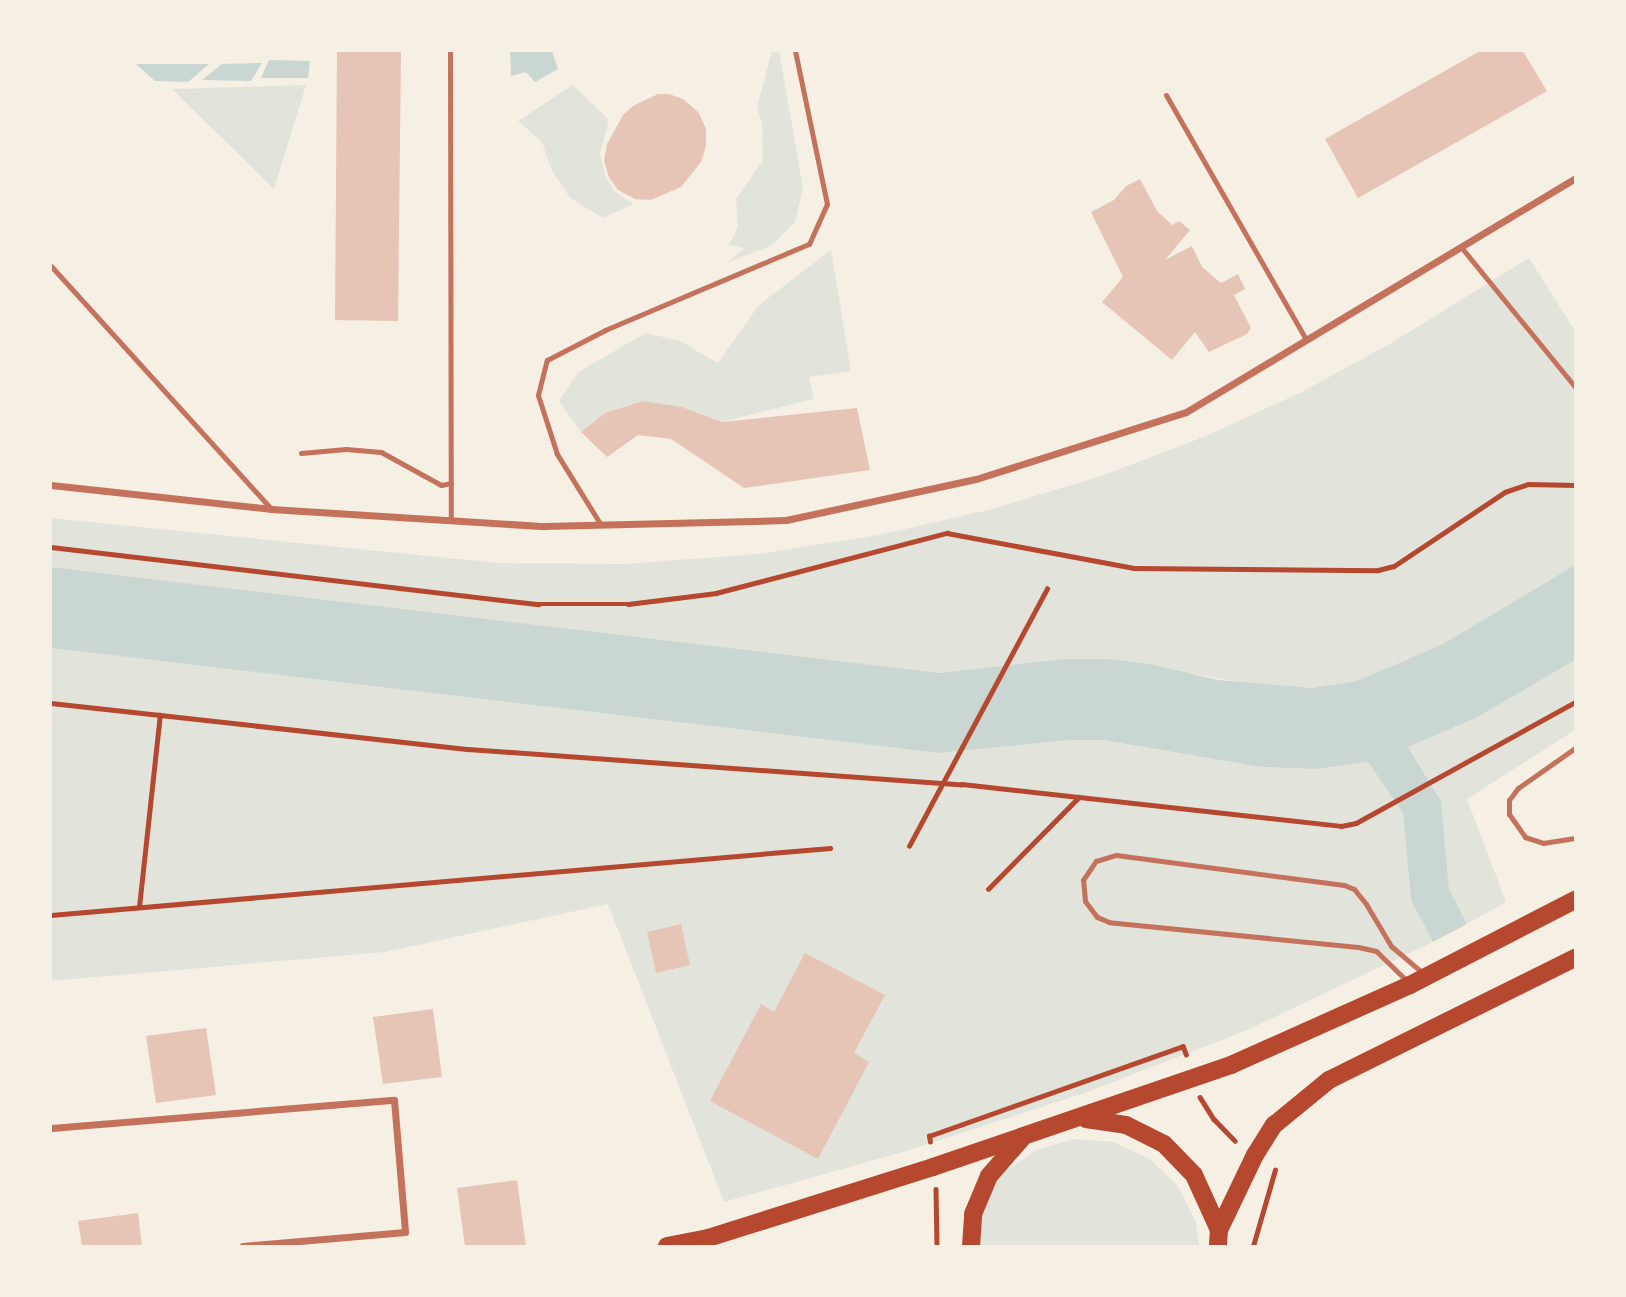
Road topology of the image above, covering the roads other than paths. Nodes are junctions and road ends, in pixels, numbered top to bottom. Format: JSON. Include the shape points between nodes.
{"nodes":[{"id":1,"x":450,"y":51,"type":"edge"},
{"id":2,"x":794,"y":51,"type":"edge"},
{"id":3,"x":1166,"y":94,"type":"dead end"},
{"id":4,"x":1575,"y":178,"type":"edge"},
{"id":5,"x":1461,"y":247,"type":"junction"},
{"id":6,"x":51,"y":266,"type":"edge"},
{"id":7,"x":1306,"y":340,"type":"junction"},
{"id":8,"x":1575,"y":387,"type":"edge"},
{"id":9,"x":301,"y":453,"type":"dead end"},
{"id":10,"x":451,"y":483,"type":"junction"},
{"id":11,"x":51,"y":485,"type":"edge"},
{"id":12,"x":271,"y":509,"type":"junction"},
{"id":13,"x":451,"y":522,"type":"junction"},
{"id":14,"x":601,"y":525,"type":"junction"},
{"id":15,"x":1575,"y":748,"type":"edge"},
{"id":16,"x":1575,"y":838,"type":"edge"},
{"id":17,"x":1575,"y":900,"type":"edge"},
{"id":18,"x":1575,"y":958,"type":"edge"},
{"id":19,"x":1427,"y":976,"type":"junction"},
{"id":20,"x":1410,"y":985,"type":"junction"},
{"id":21,"x":1083,"y":1118,"type":"junction"},
{"id":22,"x":51,"y":1128,"type":"edge"},
{"id":23,"x":1021,"y":1138,"type":"junction"},
{"id":24,"x":1218,"y":1238,"type":"edge"},
{"id":25,"x":243,"y":1246,"type":"edge"},
{"id":26,"x":667,"y":1246,"type":"edge"},
{"id":27,"x":971,"y":1246,"type":"edge"}],
"edges":[{"from":1,"to":10,"type":"lane"},
{"from":2,"to":14,"type":"lane","via":[[827,204],[809,244],[605,330],[547,360],[538,395],[557,454]]},
{"from":3,"to":7,"type":"lane"},
{"from":4,"to":5,"type":"street"},
{"from":5,"to":7,"type":"street"},
{"from":5,"to":8,"type":"lane"},
{"from":6,"to":12,"type":"lane"},
{"from":7,"to":14,"type":"street","via":[[1186,412],[976,479],[786,520]]},
{"from":9,"to":10,"type":"lane","via":[[381,452],[441,485]]},
{"from":10,"to":13,"type":"lane"},
{"from":11,"to":12,"type":"street"},
{"from":12,"to":13,"type":"street"},
{"from":13,"to":14,"type":"street"},
{"from":15,"to":16,"type":"lane","via":[[1518,788],[1509,800],[1509,814],[1525,837],[1543,843]]},
{"from":17,"to":19,"type":"main road"},
{"from":18,"to":24,"type":"main road","via":[[1329,1080],[1274,1125],[1255,1155]]},
{"from":19,"to":20,"type":"main road"},
{"from":19,"to":20,"type":"lane","via":[[1391,946],[1366,904],[1344,885],[1116,855],[1096,862],[1083,880],[1085,901],[1097,917],[1109,922],[1358,947],[1376,951]]},
{"from":20,"to":21,"type":"main road","via":[[1231,1065]]},
{"from":21,"to":23,"type":"main road"},
{"from":21,"to":24,"type":"main road","via":[[1126,1125],[1164,1144],[1194,1175]]},
{"from":22,"to":25,"type":"street","via":[[394,1100],[405,1231]]},
{"from":23,"to":26,"type":"main road","via":[[722,1234]]},
{"from":23,"to":27,"type":"main road","via":[[989,1176],[973,1214]]}]}
